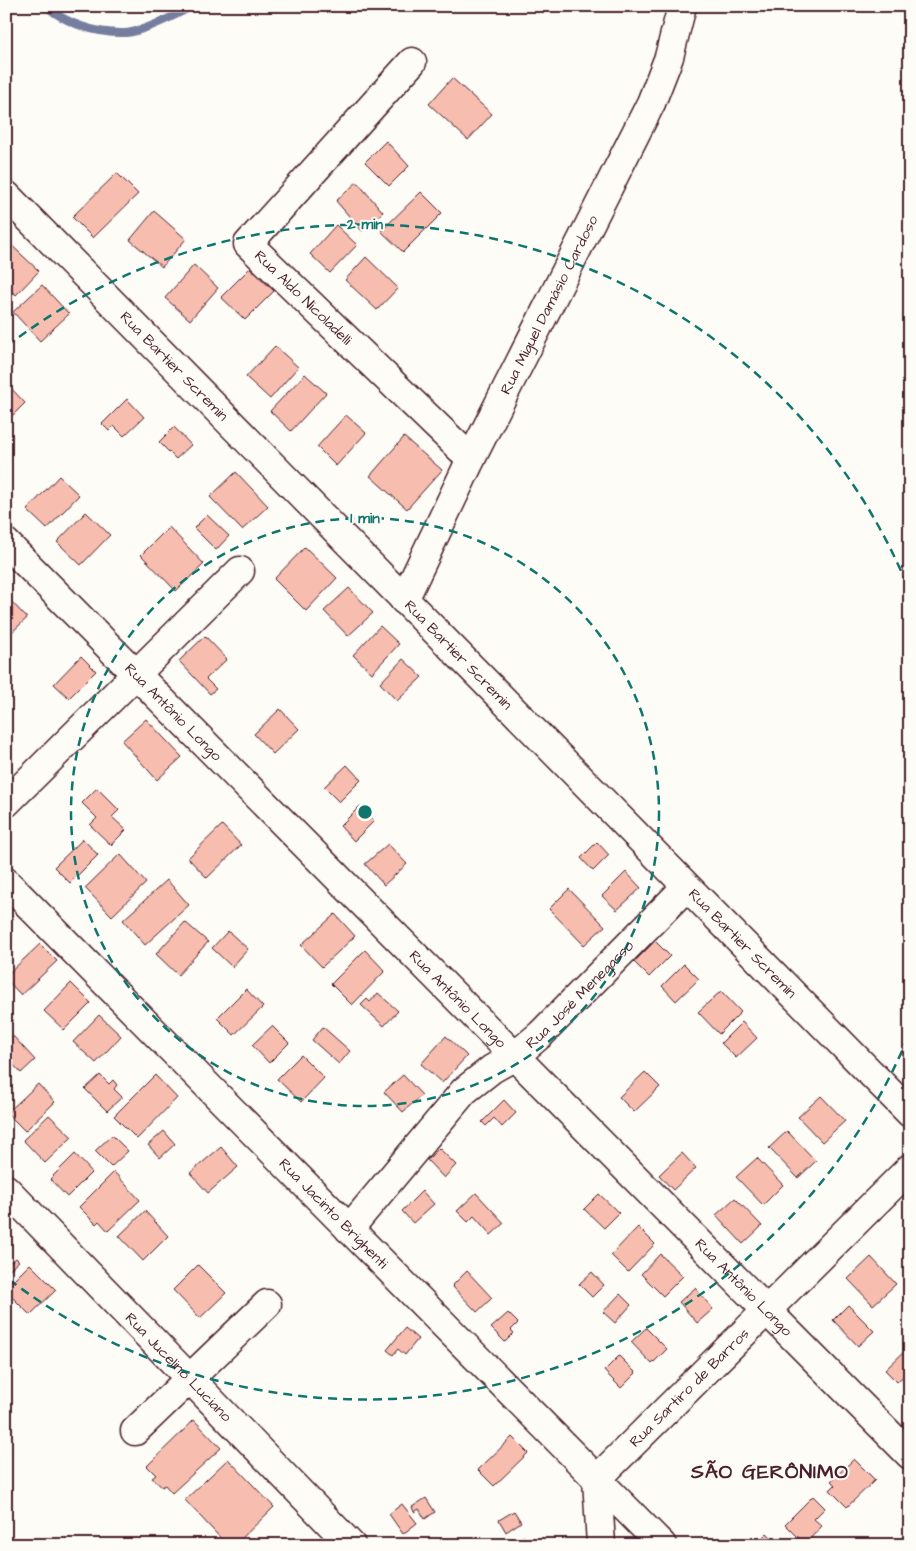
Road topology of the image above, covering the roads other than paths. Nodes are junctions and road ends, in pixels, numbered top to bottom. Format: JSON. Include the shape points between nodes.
{"nodes":[{"id":1,"x":682,"y":6,"type":"edge"},
{"id":2,"x":412,"y":62,"type":"dead end"},
{"id":3,"x":6,"y":195,"type":"edge"},
{"id":4,"x":471,"y":458,"type":"junction"},
{"id":5,"x":6,"y":543,"type":"edge"},
{"id":6,"x":240,"y":572,"type":"dead end"},
{"id":7,"x":404,"y":600,"type":"junction"},
{"id":8,"x":136,"y":674,"type":"junction"},
{"id":9,"x":6,"y":803,"type":"edge"},
{"id":10,"x":6,"y":882,"type":"edge"},
{"id":11,"x":686,"y":887,"type":"junction"},
{"id":12,"x":514,"y":1056,"type":"junction"},
{"id":13,"x":910,"y":1114,"type":"edge"},
{"id":14,"x":910,"y":1168,"type":"edge"},
{"id":15,"x":6,"y":1188,"type":"edge"},
{"id":16,"x":349,"y":1229,"type":"junction"},
{"id":17,"x":267,"y":1304,"type":"dead end"},
{"id":18,"x":766,"y":1310,"type":"junction"},
{"id":19,"x":189,"y":1376,"type":"junction"},
{"id":20,"x":134,"y":1430,"type":"dead end"},
{"id":21,"x":910,"y":1455,"type":"edge"},
{"id":22,"x":596,"y":1479,"type":"junction"},
{"id":23,"x":351,"y":1545,"type":"edge"},
{"id":24,"x":601,"y":1545,"type":"edge"},
{"id":25,"x":662,"y":1545,"type":"edge"}],
"edges":[{"from":1,"to":4,"type":"street","name":"Rua Miguel Damásio Cardoso","via":[[669,57],[651,103]]},
{"from":2,"to":4,"type":"street","name":"Rua Aldo Nicoladelli","via":[[248,244]]},
{"from":3,"to":7,"type":"street","name":"Rua Bartier Scremin"},
{"from":4,"to":7,"type":"street","name":"Rua Miguel Damásio Cardoso"},
{"from":5,"to":8,"type":"street","name":"Rua Antônio Longo"},
{"from":6,"to":8,"type":"street"},
{"from":7,"to":11,"type":"street","name":"Rua Bartier Scremin"},
{"from":8,"to":9,"type":"street"},
{"from":8,"to":12,"type":"street","name":"Rua Antônio Longo"},
{"from":10,"to":16,"type":"street","name":"Rua Jacinto Brighenti"},
{"from":11,"to":12,"type":"street","name":"Rua José Menegasso","via":[[541,1034]]},
{"from":11,"to":13,"type":"street","name":"Rua Bartier Scremin"},
{"from":12,"to":16,"type":"street","name":"Rua José Menegasso","via":[[464,1091]]},
{"from":12,"to":18,"type":"street","name":"Rua Antônio Longo"},
{"from":14,"to":18,"type":"street","name":"Rua Sartiro de Barros"},
{"from":15,"to":19,"type":"street","name":"Rua Jucelino Luciano"},
{"from":16,"to":22,"type":"street","name":"Rua Jacinto Brighenti"},
{"from":17,"to":19,"type":"street"},
{"from":18,"to":21,"type":"street","name":"Rua Antônio Longo"},
{"from":18,"to":22,"type":"street","name":"Rua Sartiro de Barros"},
{"from":19,"to":20,"type":"street"},
{"from":19,"to":23,"type":"street","name":"Rua Jucelino Luciano"},
{"from":22,"to":24,"type":"street"},
{"from":22,"to":25,"type":"street","name":"Rua Jacinto Brighenti"}]}
